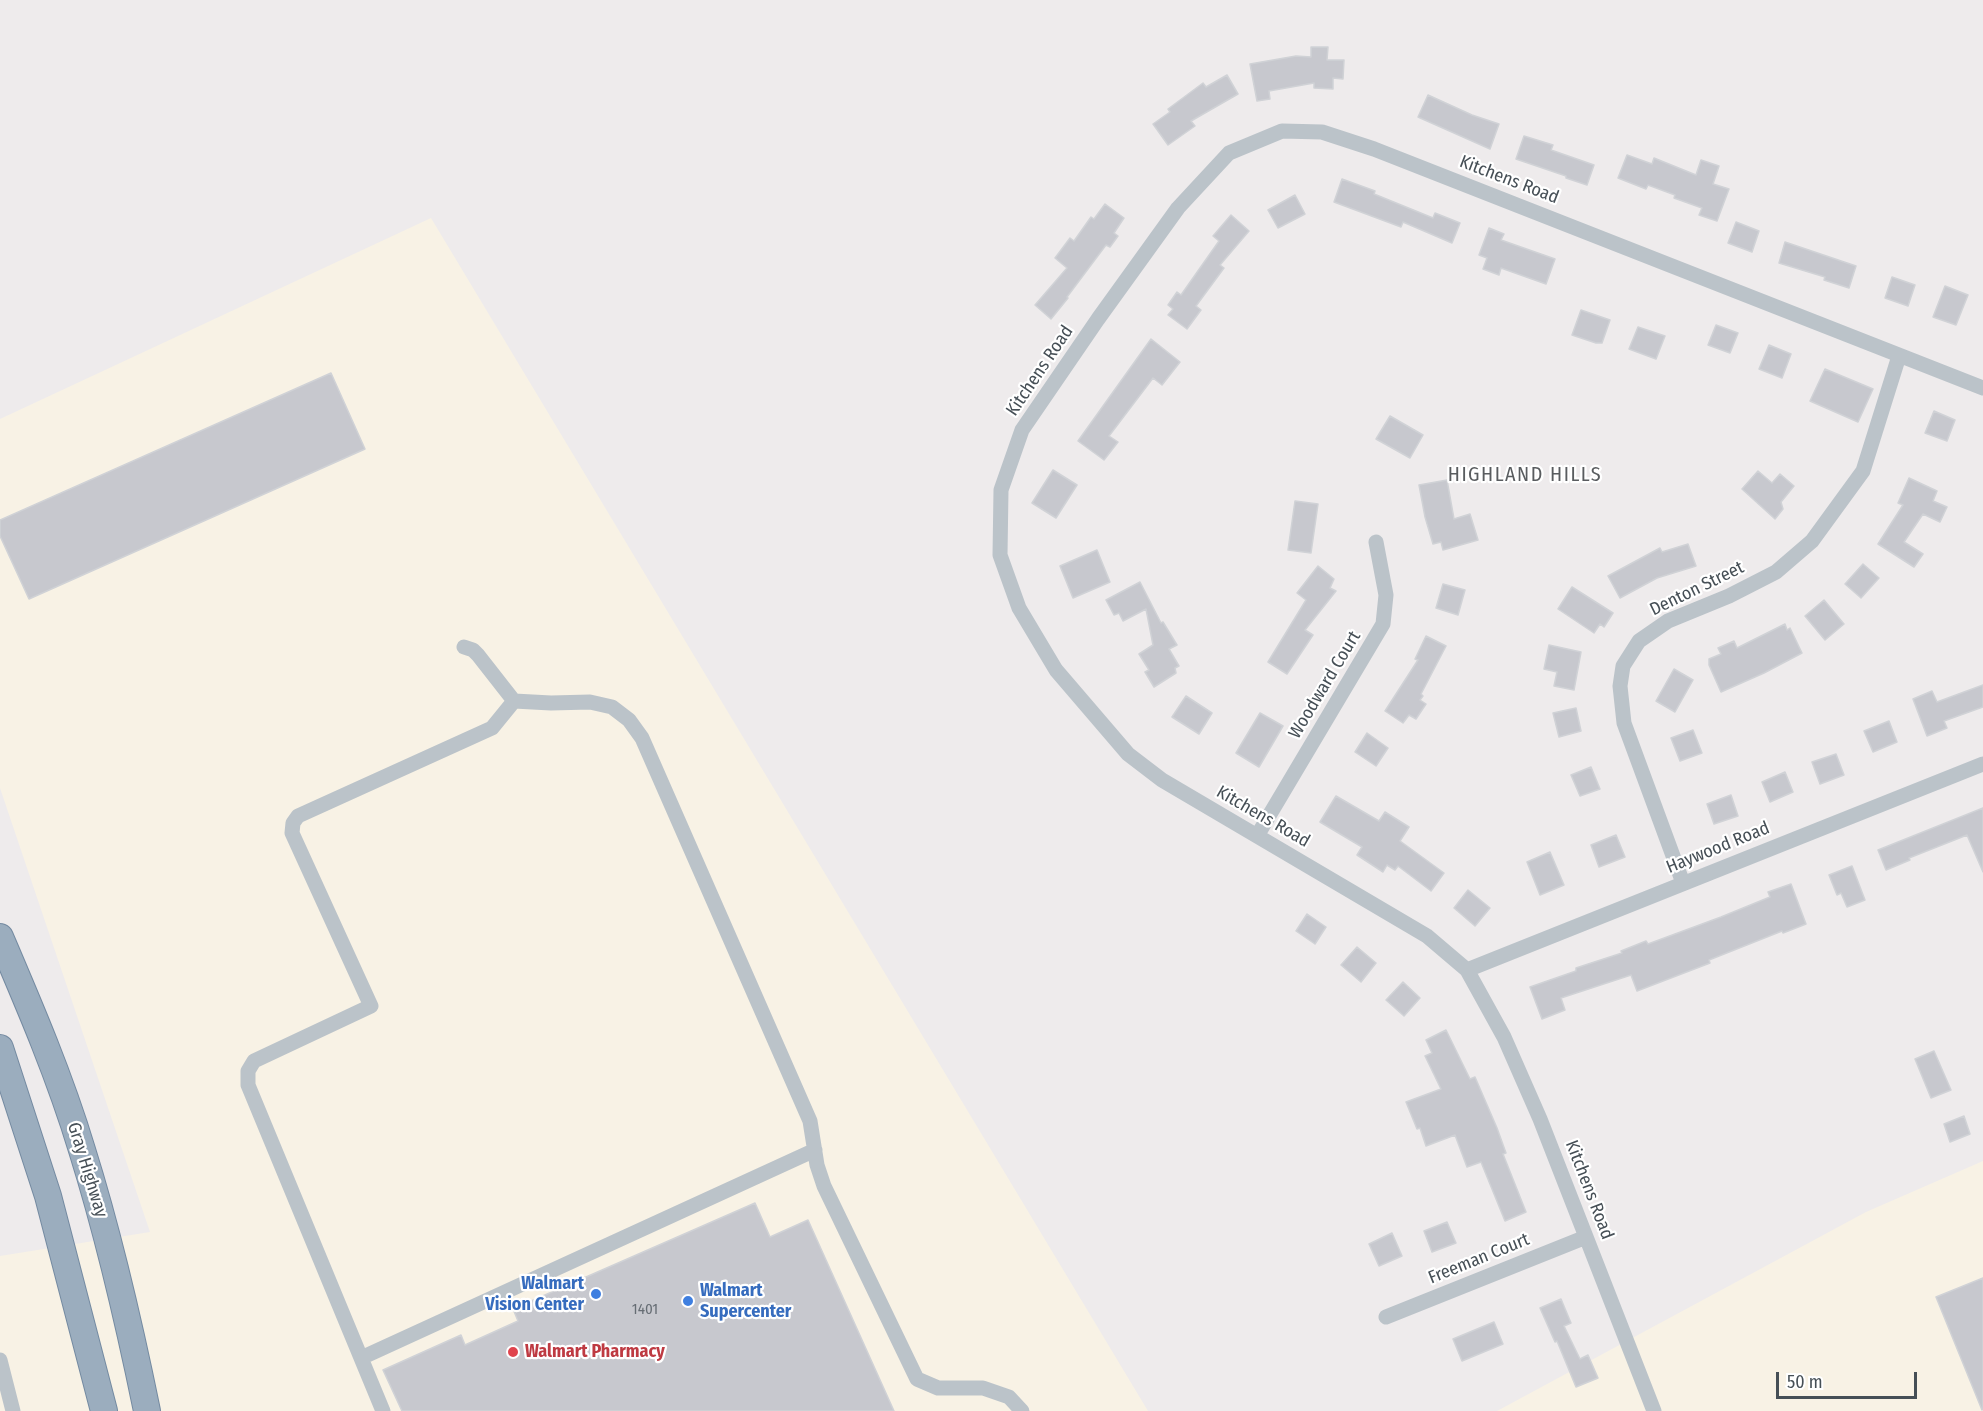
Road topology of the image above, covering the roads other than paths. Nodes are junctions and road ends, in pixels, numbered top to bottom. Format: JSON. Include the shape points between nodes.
{"nodes":[{"id":1,"x":1899,"y":356,"type":"junction"},
{"id":2,"x":1983,"y":388,"type":"edge"},
{"id":3,"x":1376,"y":542,"type":"dead end"},
{"id":4,"x":464,"y":647,"type":"dead end"},
{"id":5,"x":514,"y":701,"type":"junction"},
{"id":6,"x":1983,"y":764,"type":"edge"},
{"id":7,"x":1257,"y":836,"type":"junction"},
{"id":8,"x":1683,"y":883,"type":"junction"},
{"id":9,"x":0,"y":937,"type":"edge"},
{"id":10,"x":1467,"y":970,"type":"junction"},
{"id":11,"x":0,"y":1048,"type":"edge"},
{"id":12,"x":815,"y":1150,"type":"junction"},
{"id":13,"x":1586,"y":1237,"type":"junction"},
{"id":14,"x":1386,"y":1317,"type":"dead end"},
{"id":15,"x":361,"y":1358,"type":"junction"},
{"id":16,"x":0,"y":1360,"type":"edge"},
{"id":17,"x":13,"y":1411,"type":"edge"},
{"id":18,"x":104,"y":1411,"type":"edge"},
{"id":19,"x":147,"y":1411,"type":"edge"},
{"id":20,"x":383,"y":1411,"type":"edge"},
{"id":21,"x":1022,"y":1411,"type":"edge"},
{"id":22,"x":1654,"y":1411,"type":"edge"}],
"edges":[{"from":1,"to":2,"type":"street","name":"Kitchens Road"},
{"from":1,"to":7,"type":"street","name":"Kitchens Road","via":[[1385,153],[1322,132],[1282,131],[1230,153],[1178,208],[1022,430],[1001,490],[1000,555],[1019,608],[1056,670],[1128,754],[1162,780]]},
{"from":1,"to":8,"type":"street","name":"Denton Street","via":[[1863,471],[1812,541],[1776,572],[1668,621],[1639,641],[1623,666],[1620,686],[1624,723]]},
{"from":3,"to":7,"type":"street","name":"Woodward Court","via":[[1386,595],[1383,624]]},
{"from":4,"to":5,"type":"street","via":[[478,655]]},
{"from":5,"to":12,"type":"street","via":[[590,702],[612,707],[629,720],[642,738],[810,1121]]},
{"from":5,"to":15,"type":"street","via":[[492,728],[298,816],[293,824],[292,833],[371,1006],[254,1061],[248,1071],[248,1085]]},
{"from":6,"to":8,"type":"street","name":"Haywood Road"},
{"from":7,"to":10,"type":"street","name":"Kitchens Road","via":[[1426,936]]},
{"from":8,"to":10,"type":"street","name":"Haywood Road"},
{"from":9,"to":19,"type":"highway","name":"Gray Highway","via":[[82,1148],[116,1269]]},
{"from":10,"to":13,"type":"street","name":"Kitchens Road","via":[[1504,1037]]},
{"from":11,"to":18,"type":"highway","via":[[48,1196]]},
{"from":12,"to":15,"type":"street"},
{"from":12,"to":21,"type":"street","via":[[824,1186],[917,1379],[938,1388],[983,1388],[1009,1397]]},
{"from":13,"to":14,"type":"street","name":"Freeman Court"},
{"from":13,"to":22,"type":"street","name":"Kitchens Road"},
{"from":15,"to":20,"type":"street"},
{"from":16,"to":17,"type":"street"}]}
